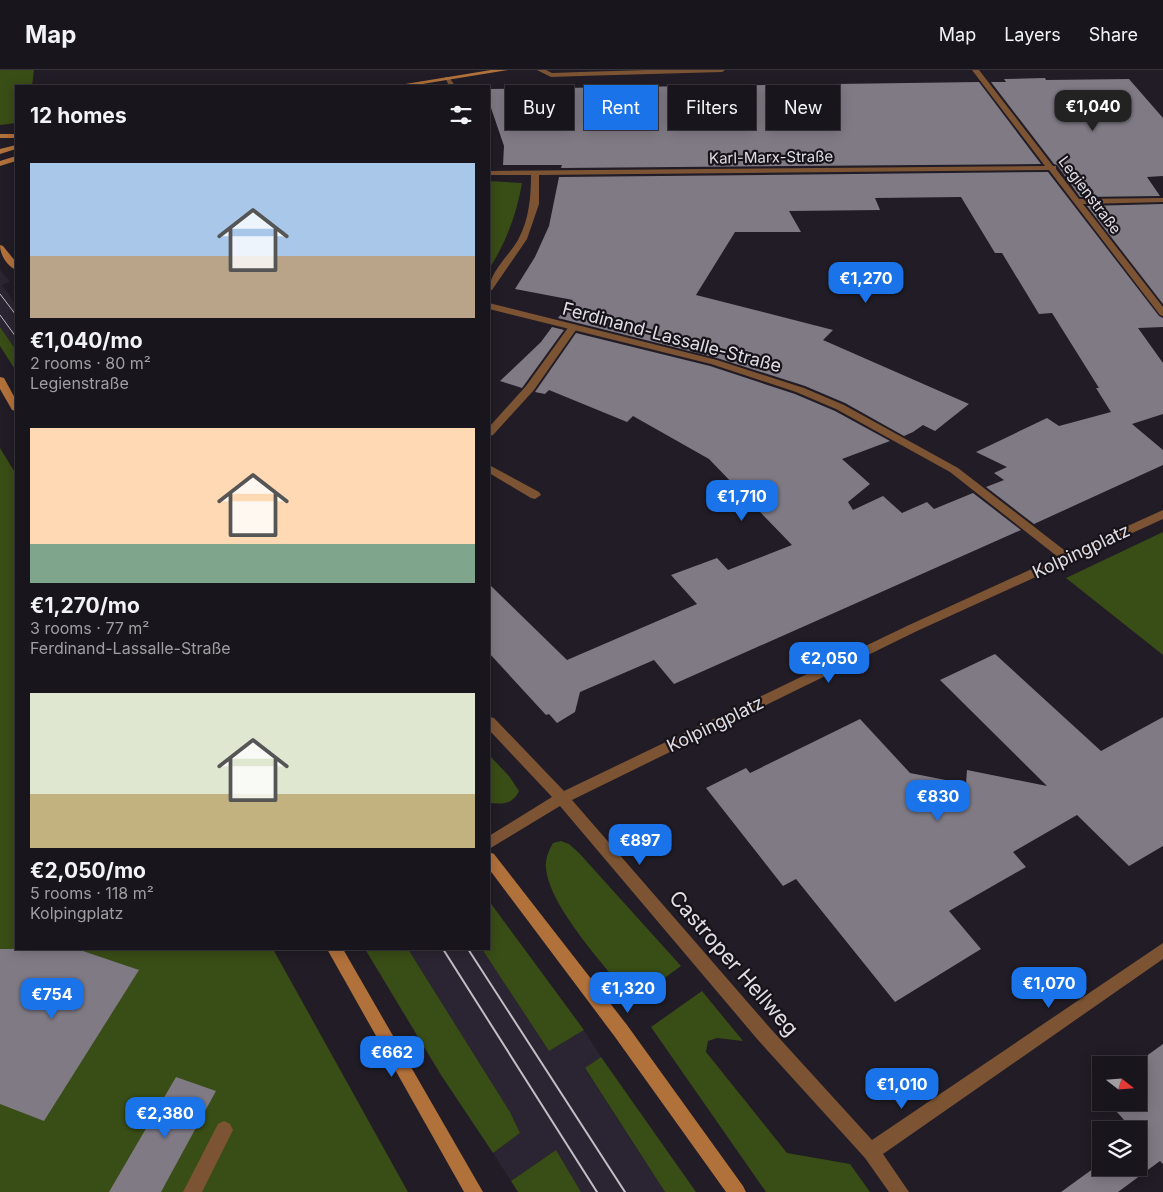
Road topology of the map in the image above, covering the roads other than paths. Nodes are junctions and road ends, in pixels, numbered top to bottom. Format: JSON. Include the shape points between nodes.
{"nodes":[{"id":1,"x":505,"y":70,"type":"edge"},
{"id":2,"x":540,"y":70,"type":"edge"},
{"id":3,"x":722,"y":70,"type":"edge"},
{"id":4,"x":975,"y":70,"type":"edge"},
{"id":5,"x":447,"y":78,"type":"junction"},
{"id":6,"x":403,"y":85,"type":"edge"},
{"id":7,"x":451,"y":85,"type":"edge"},
{"id":8,"x":0,"y":136,"type":"edge"},
{"id":9,"x":15,"y":136,"type":"edge"},
{"id":10,"x":15,"y":147,"type":"edge"},
{"id":11,"x":0,"y":152,"type":"edge"},
{"id":12,"x":15,"y":158,"type":"edge"},
{"id":13,"x":0,"y":164,"type":"edge"},
{"id":14,"x":1053,"y":168,"type":"junction"},
{"id":15,"x":490,"y":173,"type":"edge"},
{"id":16,"x":535,"y":173,"type":"junction"},
{"id":17,"x":1163,"y":200,"type":"edge"},
{"id":18,"x":1078,"y":202,"type":"junction"},
{"id":19,"x":0,"y":248,"type":"edge"},
{"id":20,"x":15,"y":266,"type":"edge"},
{"id":21,"x":490,"y":287,"type":"edge"},
{"id":22,"x":490,"y":306,"type":"edge"},
{"id":23,"x":1163,"y":313,"type":"edge"},
{"id":24,"x":574,"y":327,"type":"junction"},
{"id":25,"x":0,"y":380,"type":"edge"},
{"id":26,"x":15,"y":406,"type":"edge"},
{"id":27,"x":490,"y":432,"type":"edge"},
{"id":28,"x":490,"y":469,"type":"edge"},
{"id":29,"x":535,"y":495,"type":"dead end"},
{"id":30,"x":1163,"y":514,"type":"edge"},
{"id":31,"x":1066,"y":558,"type":"junction"},
{"id":32,"x":490,"y":723,"type":"edge"},
{"id":33,"x":562,"y":798,"type":"junction"},
{"id":34,"x":490,"y":842,"type":"edge"},
{"id":35,"x":490,"y":859,"type":"edge"},
{"id":36,"x":337,"y":950,"type":"edge"},
{"id":37,"x":1163,"y":950,"type":"edge"},
{"id":38,"x":224,"y":1130,"type":"dead end"},
{"id":39,"x":871,"y":1152,"type":"junction"},
{"id":40,"x":192,"y":1192,"type":"edge"},
{"id":41,"x":474,"y":1192,"type":"edge"},
{"id":42,"x":737,"y":1192,"type":"edge"},
{"id":43,"x":900,"y":1192,"type":"edge"}],
"edges":[{"from":1,"to":5,"type":"main road"},
{"from":2,"to":3,"type":"street","via":[[551,75]]},
{"from":4,"to":14,"type":"street","name":"Legienstraße"},
{"from":5,"to":6,"type":"main road"},
{"from":5,"to":7,"type":"street"},
{"from":8,"to":9,"type":"main road"},
{"from":10,"to":11,"type":"main road"},
{"from":12,"to":13,"type":"main road"},
{"from":14,"to":16,"type":"street","name":"Karl-Marx-Straße"},
{"from":14,"to":18,"type":"street","name":"Legienstraße"},
{"from":15,"to":16,"type":"street","name":"Karl-Marx-Straße"},
{"from":16,"to":21,"type":"street","via":[[535,204],[524,239]]},
{"from":17,"to":18,"type":"street"},
{"from":18,"to":23,"type":"street","name":"Legienstraße"},
{"from":19,"to":20,"type":"main road"},
{"from":22,"to":24,"type":"street","name":"Ferdinand-Lassalle-Straße"},
{"from":24,"to":27,"type":"street","via":[[530,388]]},
{"from":24,"to":31,"type":"street","name":"Ferdinand-Lassalle-Straße","via":[[714,362],[800,390],[840,407],[954,470]]},
{"from":25,"to":26,"type":"main road"},
{"from":28,"to":29,"type":"street"},
{"from":30,"to":31,"type":"street","name":"Kolpingplatz"},
{"from":31,"to":33,"type":"street","name":"Kolpingplatz","via":[[913,628]]},
{"from":32,"to":33,"type":"street","name":"Castroper Hellweg"},
{"from":33,"to":34,"type":"street","name":"Kolpingplatz"},
{"from":33,"to":39,"type":"street","name":"Castroper Hellweg","via":[[764,1034]]},
{"from":35,"to":42,"type":"main road","via":[[621,1031]]},
{"from":36,"to":41,"type":"main road"},
{"from":37,"to":39,"type":"street"},
{"from":38,"to":40,"type":"street"},
{"from":39,"to":43,"type":"street","name":"Castroper Hellweg"}]}
